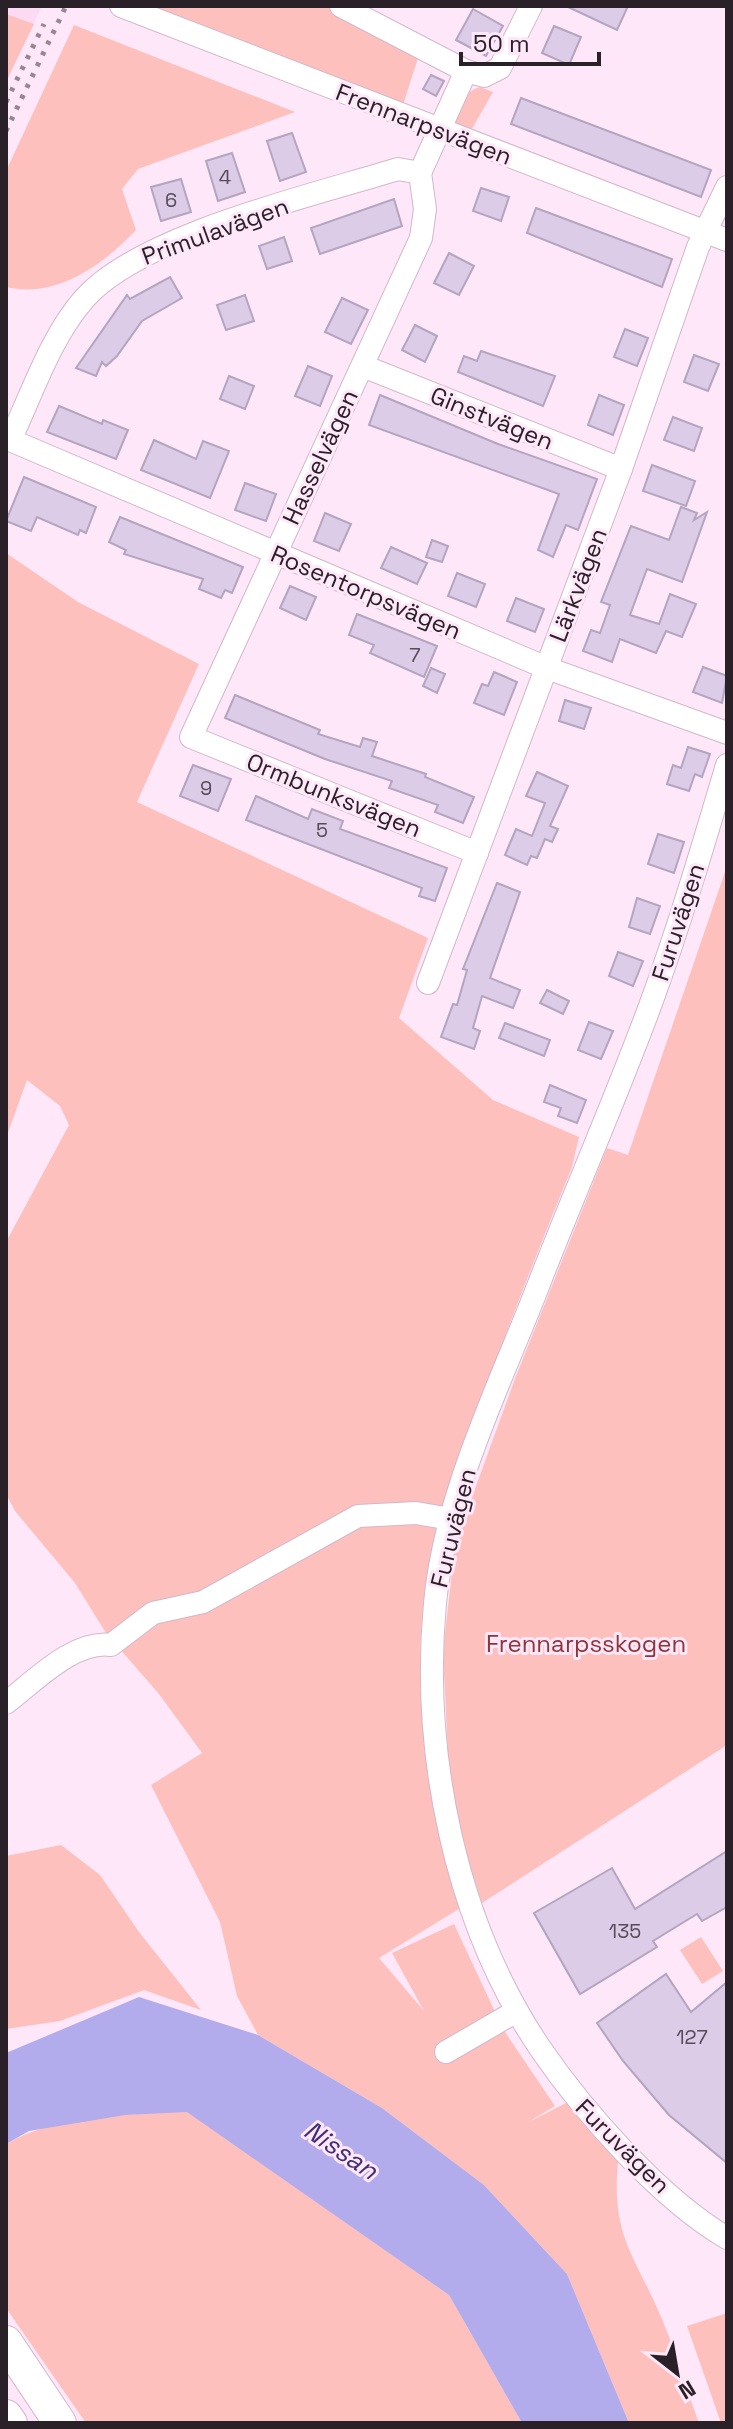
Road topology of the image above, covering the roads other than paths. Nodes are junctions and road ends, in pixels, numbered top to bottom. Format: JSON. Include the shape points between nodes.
{"nodes":[{"id":1,"x":121,"y":6,"type":"edge"},
{"id":2,"x":341,"y":6,"type":"edge"},
{"id":3,"x":531,"y":6,"type":"edge"},
{"id":4,"x":466,"y":71,"type":"junction"},
{"id":5,"x":437,"y":130,"type":"junction"},
{"id":6,"x":420,"y":173,"type":"junction"},
{"id":7,"x":727,"y":187,"type":"edge"},
{"id":8,"x":705,"y":232,"type":"junction"},
{"id":9,"x":727,"y":240,"type":"edge"},
{"id":10,"x":363,"y":366,"type":"junction"},
{"id":11,"x":10,"y":440,"type":"joint"},
{"id":12,"x":621,"y":469,"type":"junction"},
{"id":13,"x":275,"y":555,"type":"junction"},
{"id":14,"x":547,"y":668,"type":"junction"},
{"id":15,"x":727,"y":733,"type":"edge"},
{"id":16,"x":191,"y":737,"type":"joint"},
{"id":17,"x":727,"y":765,"type":"edge"},
{"id":18,"x":477,"y":853,"type":"junction"},
{"id":19,"x":428,"y":983,"type":"dead end"},
{"id":20,"x":451,"y":1519,"type":"junction"},
{"id":21,"x":6,"y":1703,"type":"edge"},
{"id":22,"x":515,"y":2012,"type":"junction"},
{"id":23,"x":446,"y":2052,"type":"dead end"},
{"id":24,"x":727,"y":2238,"type":"edge"},
{"id":25,"x":6,"y":2342,"type":"edge"},
{"id":26,"x":6,"y":2416,"type":"edge"},
{"id":27,"x":11,"y":2423,"type":"edge"},
{"id":28,"x":60,"y":2423,"type":"edge"}],
"edges":[{"from":1,"to":5,"type":"street","name":"Frennarpsvägen"},
{"from":2,"to":4,"type":"street"},
{"from":3,"to":4,"type":"street","via":[[500,68],[484,76]]},
{"from":4,"to":5,"type":"street"},
{"from":5,"to":6,"type":"street"},
{"from":5,"to":8,"type":"street","name":"Frennarpsvägen"},
{"from":6,"to":10,"type":"street","name":"Hasselvägen","via":[[425,209],[421,238]]},
{"from":6,"to":11,"type":"street","name":"Primulavägen","via":[[398,169],[221,225],[137,257],[111,273],[83,301],[56,343]]},
{"from":7,"to":8,"type":"street","name":"Lärkvägen"},
{"from":8,"to":9,"type":"street","name":"Frennarpsvägen"},
{"from":8,"to":12,"type":"street","name":"Lärkvägen"},
{"from":10,"to":12,"type":"street","name":"Ginstvägen"},
{"from":10,"to":13,"type":"street","name":"Hasselvägen"},
{"from":11,"to":13,"type":"street","name":"Rosentorpsvägen"},
{"from":12,"to":14,"type":"street","name":"Lärkvägen"},
{"from":13,"to":14,"type":"street","name":"Rosentorpsvägen"},
{"from":13,"to":16,"type":"street","name":"Hasselvägen"},
{"from":14,"to":15,"type":"street","name":"Rosentorpsvägen"},
{"from":14,"to":18,"type":"street","name":"Lärkvägen"},
{"from":16,"to":18,"type":"street","name":"Ormbunksvägen"},
{"from":17,"to":20,"type":"street","name":"Furuvägen","via":[[649,1009]]},
{"from":18,"to":19,"type":"street","name":"Lärkvägen"},
{"from":20,"to":21,"type":"street","via":[[416,1513],[358,1516],[191,1608],[153,1613],[111,1645],[99,1643],[66,1658]]},
{"from":20,"to":22,"type":"street","name":"Furuvägen","via":[[435,1601],[432,1688],[440,1768],[454,1852],[480,1932]]},
{"from":22,"to":23,"type":"street"},
{"from":22,"to":24,"type":"street","name":"Furuvägen","via":[[575,2100],[706,2226]]},
{"from":25,"to":28,"type":"highway"},
{"from":26,"to":27,"type":"highway"}]}
